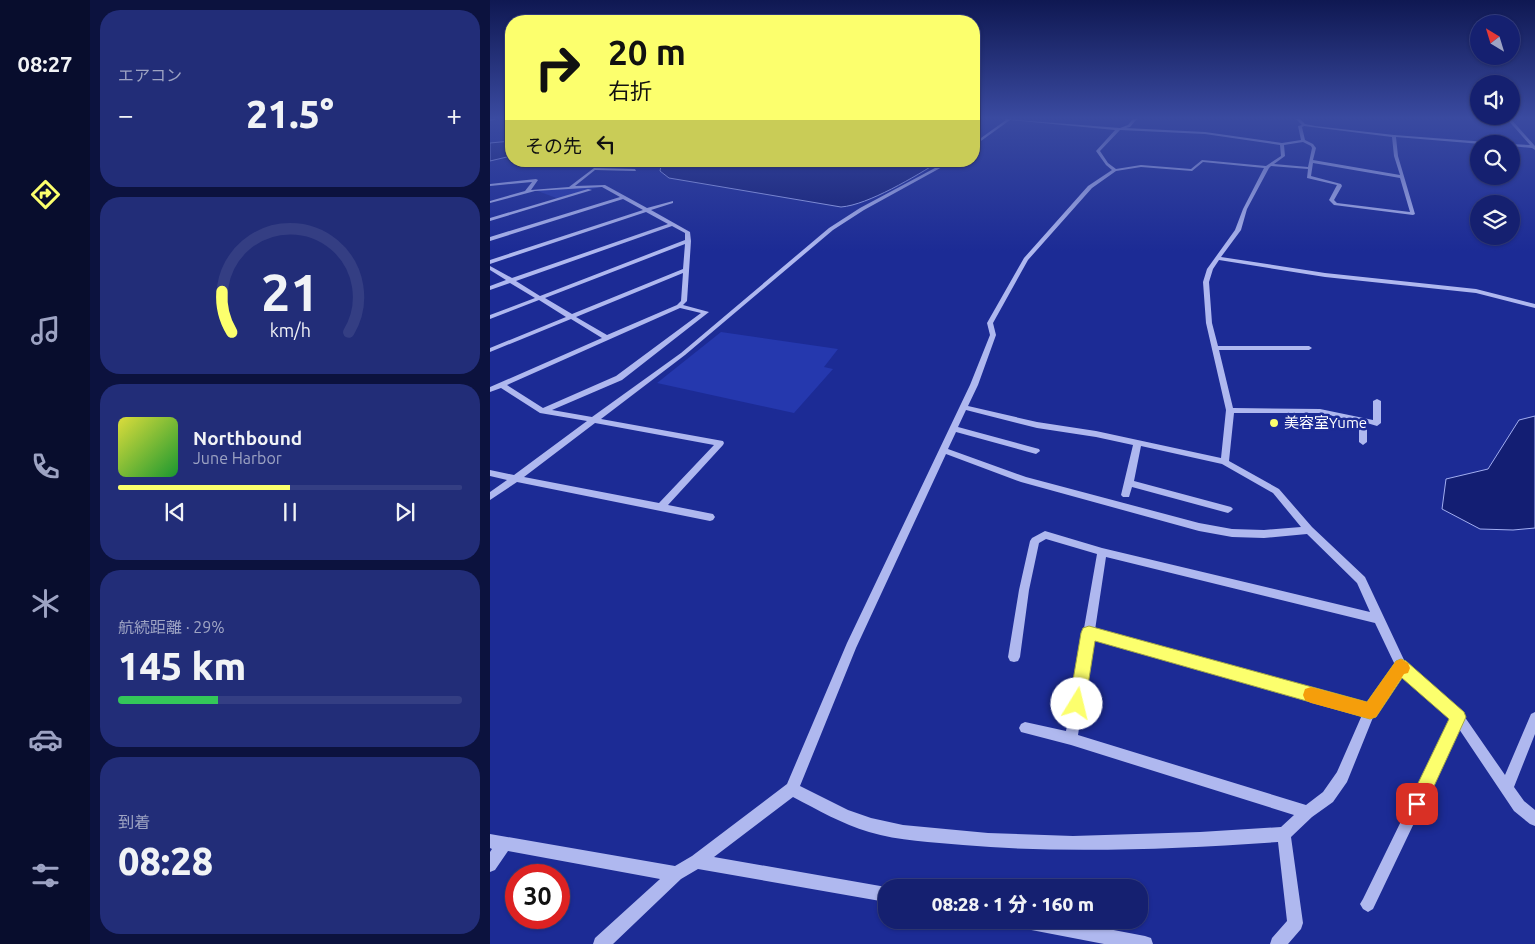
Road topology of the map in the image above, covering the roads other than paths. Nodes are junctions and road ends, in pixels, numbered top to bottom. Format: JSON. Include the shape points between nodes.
{"nodes":[{"id":1,"x":1106,"y":163,"type":"edge"},
{"id":2,"x":1201,"y":163,"type":"edge"},
{"id":3,"x":1220,"y":163,"type":"edge"},
{"id":4,"x":1273,"y":163,"type":"edge"},
{"id":5,"x":1311,"y":163,"type":"edge"},
{"id":6,"x":1323,"y":163,"type":"edge"},
{"id":7,"x":1398,"y":163,"type":"edge"},
{"id":8,"x":1269,"y":166,"type":"junction"},
{"id":9,"x":939,"y":167,"type":"edge"},
{"id":10,"x":1310,"y":168,"type":"junction"},
{"id":11,"x":634,"y":170,"type":"dead end"},
{"id":12,"x":1115,"y":170,"type":"junction"},
{"id":13,"x":1402,"y":177,"type":"junction"},
{"id":14,"x":490,"y":185,"type":"edge"},
{"id":15,"x":603,"y":186,"type":"junction"},
{"id":16,"x":571,"y":188,"type":"junction"},
{"id":17,"x":527,"y":192,"type":"junction"},
{"id":18,"x":624,"y":197,"type":"junction"},
{"id":19,"x":490,"y":202,"type":"edge"},
{"id":20,"x":671,"y":202,"type":"dead end"},
{"id":21,"x":647,"y":209,"type":"junction"},
{"id":22,"x":490,"y":220,"type":"edge"},
{"id":23,"x":672,"y":224,"type":"junction"},
{"id":24,"x":490,"y":239,"type":"edge"},
{"id":25,"x":688,"y":241,"type":"junction"},
{"id":26,"x":1217,"y":258,"type":"junction"},
{"id":27,"x":490,"y":262,"type":"edge"},
{"id":28,"x":490,"y":268,"type":"edge"},
{"id":29,"x":686,"y":270,"type":"junction"},
{"id":30,"x":510,"y":280,"type":"junction"},
{"id":31,"x":490,"y":288,"type":"edge"},
{"id":32,"x":539,"y":298,"type":"junction"},
{"id":33,"x":680,"y":306,"type":"junction"},
{"id":34,"x":1535,"y":306,"type":"edge"},
{"id":35,"x":490,"y":317,"type":"edge"},
{"id":36,"x":570,"y":317,"type":"junction"},
{"id":37,"x":605,"y":337,"type":"junction"},
{"id":38,"x":1214,"y":348,"type":"junction"},
{"id":39,"x":1309,"y":348,"type":"dead end"},
{"id":40,"x":490,"y":350,"type":"edge"},
{"id":41,"x":501,"y":385,"type":"junction"},
{"id":42,"x":490,"y":390,"type":"edge"},
{"id":43,"x":1377,"y":401,"type":"dead end"},
{"id":44,"x":963,"y":407,"type":"junction"},
{"id":45,"x":1230,"y":410,"type":"junction"},
{"id":46,"x":543,"y":411,"type":"junction"},
{"id":47,"x":1363,"y":420,"type":"junction"},
{"id":48,"x":594,"y":421,"type":"junction"},
{"id":49,"x":953,"y":428,"type":"junction"},
{"id":50,"x":1363,"y":442,"type":"dead end"},
{"id":51,"x":1138,"y":443,"type":"junction"},
{"id":52,"x":944,"y":450,"type":"junction"},
{"id":53,"x":1036,"y":451,"type":"dead end"},
{"id":54,"x":1225,"y":462,"type":"junction"},
{"id":55,"x":490,"y":473,"type":"edge"},
{"id":56,"x":516,"y":479,"type":"junction"},
{"id":57,"x":1129,"y":483,"type":"junction"},
{"id":58,"x":1126,"y":495,"type":"dead end"},
{"id":59,"x":490,"y":497,"type":"edge"},
{"id":60,"x":661,"y":507,"type":"junction"},
{"id":61,"x":1228,"y":509,"type":"dead end"},
{"id":62,"x":710,"y":517,"type":"dead end"},
{"id":63,"x":1309,"y":530,"type":"junction"},
{"id":64,"x":1102,"y":552,"type":"junction"},
{"id":65,"x":1379,"y":619,"type":"junction"},
{"id":66,"x":1089,"y":633,"type":"junction"},
{"id":67,"x":1014,"y":656,"type":"dead end"},
{"id":68,"x":1401,"y":666,"type":"junction"},
{"id":69,"x":1370,"y":711,"type":"junction"},
{"id":70,"x":1458,"y":717,"type":"junction"},
{"id":71,"x":1535,"y":718,"type":"edge"},
{"id":72,"x":1025,"y":728,"type":"dead end"},
{"id":73,"x":1072,"y":740,"type":"junction"},
{"id":74,"x":1506,"y":787,"type":"junction"},
{"id":75,"x":792,"y":789,"type":"junction"},
{"id":76,"x":1307,"y":812,"type":"junction"},
{"id":77,"x":1535,"y":819,"type":"edge"},
{"id":78,"x":1284,"y":834,"type":"junction"},
{"id":79,"x":497,"y":842,"type":"edge"},
{"id":80,"x":697,"y":861,"type":"junction"},
{"id":81,"x":490,"y":864,"type":"edge"},
{"id":82,"x":676,"y":874,"type":"junction"},
{"id":83,"x":878,"y":895,"type":"edge"},
{"id":84,"x":1368,"y":904,"type":"dead end"},
{"id":85,"x":1068,"y":929,"type":"edge"},
{"id":86,"x":601,"y":944,"type":"edge"},
{"id":87,"x":1145,"y":944,"type":"edge"},
{"id":88,"x":1278,"y":944,"type":"edge"}],
"edges":[{"from":1,"to":12,"type":"street"},
{"from":2,"to":12,"type":"street","via":[[1192,170],[1142,166]]},
{"from":3,"to":8,"type":"street"},
{"from":4,"to":8,"type":"street"},
{"from":5,"to":10,"type":"street"},
{"from":6,"to":13,"type":"street"},
{"from":7,"to":13,"type":"street"},
{"from":8,"to":10,"type":"street"},
{"from":8,"to":26,"type":"street","via":[[1245,209],[1238,230]]},
{"from":9,"to":48,"type":"street","via":[[831,229],[690,347]]},
{"from":10,"to":13,"type":"street","via":[[1309,177],[1340,186],[1331,200],[1336,204],[1413,214]]},
{"from":11,"to":16,"type":"street","via":[[594,169]]},
{"from":12,"to":44,"type":"street","via":[[1090,186],[1026,259],[990,323],[993,335]]},
{"from":14,"to":17,"type":"street","via":[[536,180]]},
{"from":15,"to":16,"type":"street"},
{"from":15,"to":18,"type":"street"},
{"from":15,"to":22,"type":"street"},
{"from":16,"to":17,"type":"street"},
{"from":17,"to":19,"type":"street"},
{"from":18,"to":21,"type":"street"},
{"from":18,"to":24,"type":"street"},
{"from":20,"to":21,"type":"street"},
{"from":21,"to":23,"type":"street"},
{"from":21,"to":27,"type":"street"},
{"from":23,"to":25,"type":"street","via":[[687,232]]},
{"from":23,"to":30,"type":"street"},
{"from":25,"to":29,"type":"street"},
{"from":25,"to":32,"type":"street"},
{"from":26,"to":34,"type":"street","via":[[1325,275],[1467,289]]},
{"from":26,"to":38,"type":"street","via":[[1206,282]]},
{"from":28,"to":30,"type":"street"},
{"from":29,"to":33,"type":"street","via":[[684,301]]},
{"from":29,"to":36,"type":"street"},
{"from":30,"to":31,"type":"street"},
{"from":30,"to":32,"type":"street"},
{"from":32,"to":35,"type":"street"},
{"from":32,"to":36,"type":"street"},
{"from":33,"to":37,"type":"street"},
{"from":33,"to":46,"type":"street","via":[[706,312],[619,378]]},
{"from":36,"to":37,"type":"street"},
{"from":36,"to":40,"type":"street"},
{"from":37,"to":41,"type":"street"},
{"from":38,"to":39,"type":"street"},
{"from":38,"to":45,"type":"street"},
{"from":41,"to":42,"type":"street"},
{"from":41,"to":46,"type":"street"},
{"from":43,"to":47,"type":"street","via":[[1377,423]]},
{"from":44,"to":49,"type":"street"},
{"from":44,"to":51,"type":"street","via":[[1038,425]]},
{"from":45,"to":47,"type":"street","via":[[1320,411]]},
{"from":45,"to":54,"type":"street"},
{"from":46,"to":48,"type":"street"},
{"from":47,"to":50,"type":"street"},
{"from":48,"to":56,"type":"street"},
{"from":48,"to":60,"type":"street","via":[[720,443]]},
{"from":49,"to":52,"type":"street"},
{"from":49,"to":53,"type":"street"},
{"from":51,"to":54,"type":"street"},
{"from":51,"to":57,"type":"street"},
{"from":52,"to":63,"type":"street","via":[[1024,480],[1199,527],[1240,533]]},
{"from":52,"to":75,"type":"street","via":[[851,647]]},
{"from":54,"to":63,"type":"street","via":[[1276,491]]},
{"from":55,"to":56,"type":"street"},
{"from":56,"to":59,"type":"street"},
{"from":56,"to":60,"type":"street"},
{"from":57,"to":58,"type":"street"},
{"from":57,"to":61,"type":"street"},
{"from":60,"to":62,"type":"street"},
{"from":63,"to":65,"type":"street","via":[[1361,580]]},
{"from":64,"to":65,"type":"street"},
{"from":64,"to":66,"type":"street"},
{"from":64,"to":67,"type":"street","via":[[1045,535],[1035,541]]},
{"from":65,"to":68,"type":"street"},
{"from":66,"to":69,"type":"street"},
{"from":66,"to":73,"type":"street"},
{"from":68,"to":69,"type":"street"},
{"from":68,"to":70,"type":"street"},
{"from":69,"to":76,"type":"street","via":[[1342,777],[1328,798]]},
{"from":70,"to":74,"type":"street"},
{"from":70,"to":84,"type":"street"},
{"from":71,"to":74,"type":"street"},
{"from":72,"to":73,"type":"street"},
{"from":73,"to":76,"type":"street"},
{"from":74,"to":77,"type":"street","via":[[1519,806]]},
{"from":75,"to":78,"type":"street","via":[[860,822],[897,831],[987,840],[1107,842]]},
{"from":75,"to":80,"type":"street"},
{"from":76,"to":78,"type":"street"},
{"from":78,"to":88,"type":"street","via":[[1295,923]]},
{"from":79,"to":81,"type":"street"},
{"from":79,"to":82,"type":"street"},
{"from":80,"to":82,"type":"street"},
{"from":80,"to":83,"type":"street"},
{"from":82,"to":86,"type":"street"},
{"from":85,"to":87,"type":"street"}]}
